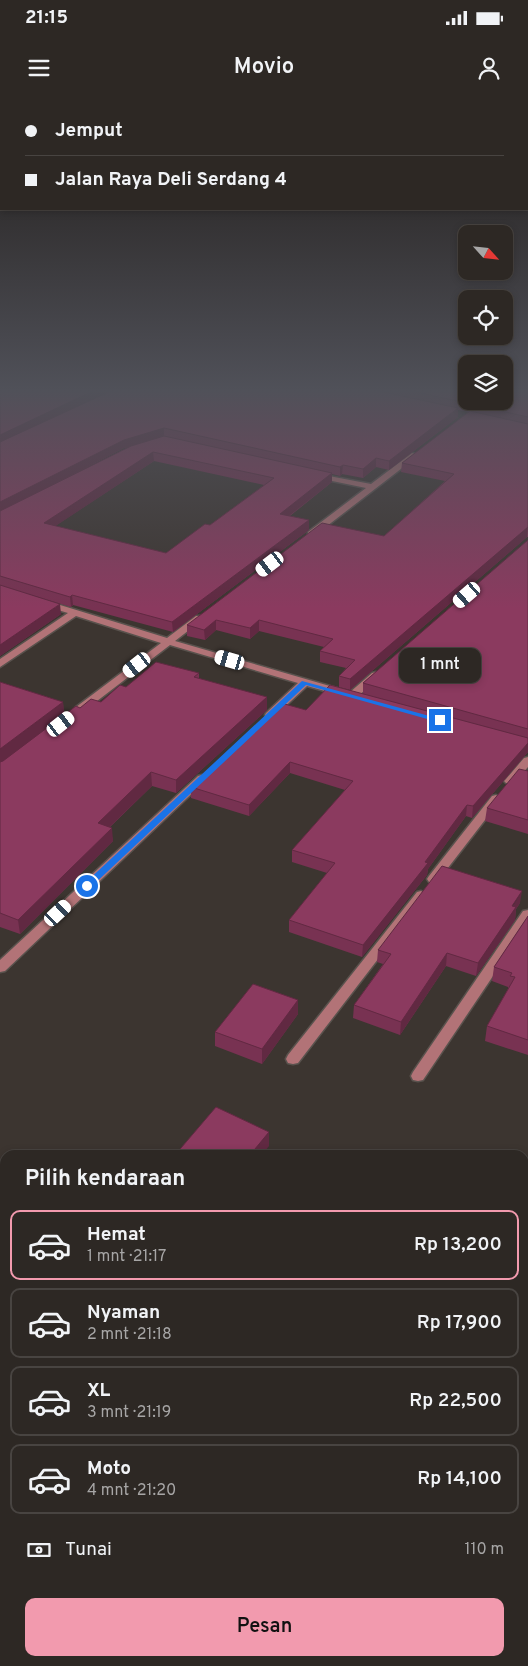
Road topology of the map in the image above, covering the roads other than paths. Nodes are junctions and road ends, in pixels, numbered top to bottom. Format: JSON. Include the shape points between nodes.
{"nodes":[{"id":1,"x":404,"y":463,"type":"edge"},
{"id":2,"x":307,"y":473,"type":"edge"},
{"id":3,"x":372,"y":487,"type":"junction"},
{"id":4,"x":299,"y":543,"type":"edge"},
{"id":5,"x":31,"y":599,"type":"edge"},
{"id":6,"x":76,"y":612,"type":"junction"},
{"id":7,"x":206,"y":612,"type":"edge"},
{"id":8,"x":168,"y":641,"type":"junction"},
{"id":9,"x":0,"y":664,"type":"edge"},
{"id":10,"x":382,"y":669,"type":"edge"},
{"id":11,"x":304,"y":682,"type":"junction"},
{"id":12,"x":69,"y":718,"type":"edge"},
{"id":13,"x":261,"y":723,"type":"edge"},
{"id":14,"x":528,"y":760,"type":"edge"},
{"id":15,"x":210,"y":771,"type":"edge"},
{"id":16,"x":528,"y":914,"type":"edge"},
{"id":17,"x":0,"y":968,"type":"edge"},
{"id":18,"x":294,"y":1059,"type":"dead end"},
{"id":19,"x":418,"y":1076,"type":"dead end"}],
"edges":[{"from":1,"to":3,"type":"street"},
{"from":2,"to":3,"type":"street"},
{"from":3,"to":4,"type":"street"},
{"from":5,"to":6,"type":"street"},
{"from":6,"to":8,"type":"street"},
{"from":6,"to":9,"type":"street"},
{"from":7,"to":8,"type":"street"},
{"from":8,"to":11,"type":"street"},
{"from":8,"to":12,"type":"street"},
{"from":10,"to":11,"type":"street","via":[[357,697]]},
{"from":11,"to":13,"type":"street"},
{"from":14,"to":18,"type":"street"},
{"from":15,"to":17,"type":"street"},
{"from":16,"to":19,"type":"street"}]}
